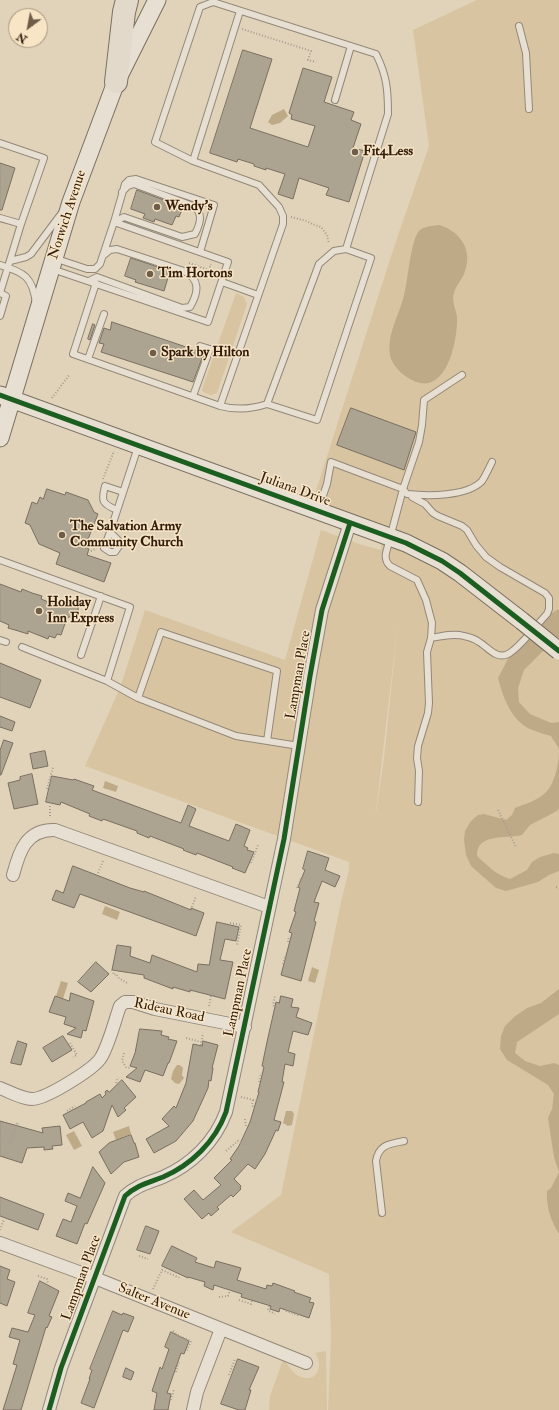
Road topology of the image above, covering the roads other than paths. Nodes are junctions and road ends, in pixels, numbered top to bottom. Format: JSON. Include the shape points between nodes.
{"nodes":[{"id":1,"x":127,"y":0,"type":"edge"},
{"id":2,"x":157,"y":0,"type":"edge"},
{"id":3,"x":240,"y":11,"type":"junction"},
{"id":4,"x":519,"y":26,"type":"dead end"},
{"id":5,"x":351,"y":46,"type":"junction"},
{"id":6,"x":116,"y":82,"type":"junction"},
{"id":7,"x":336,"y":100,"type":"dead end"},
{"id":8,"x":529,"y":109,"type":"dead end"},
{"id":9,"x":0,"y":143,"type":"edge"},
{"id":10,"x":193,"y":161,"type":"junction"},
{"id":11,"x":122,"y":192,"type":"junction"},
{"id":12,"x":71,"y":202,"type":"junction"},
{"id":13,"x":0,"y":218,"type":"edge"},
{"id":14,"x":114,"y":222,"type":"junction"},
{"id":15,"x":22,"y":224,"type":"junction"},
{"id":16,"x":346,"y":249,"type":"junction"},
{"id":17,"x":200,"y":252,"type":"junction"},
{"id":18,"x":103,"y":256,"type":"junction"},
{"id":19,"x":52,"y":263,"type":"junction"},
{"id":20,"x":9,"y":264,"type":"junction"},
{"id":21,"x":0,"y":265,"type":"edge"},
{"id":22,"x":89,"y":281,"type":"junction"},
{"id":23,"x":222,"y":282,"type":"junction"},
{"id":24,"x":96,"y":283,"type":"junction"},
{"id":25,"x":0,"y":293,"type":"edge"},
{"id":26,"x":258,"y":295,"type":"junction"},
{"id":27,"x":104,"y":314,"type":"dead end"},
{"id":28,"x":0,"y":316,"type":"edge"},
{"id":29,"x":35,"y":320,"type":"junction"},
{"id":30,"x":200,"y":346,"type":"dead end"},
{"id":31,"x":88,"y":359,"type":"junction"},
{"id":32,"x":462,"y":375,"type":"dead end"},
{"id":33,"x":193,"y":396,"type":"junction"},
{"id":34,"x":6,"y":397,"type":"edge"},
{"id":35,"x":268,"y":404,"type":"junction"},
{"id":36,"x":220,"y":406,"type":"junction"},
{"id":37,"x":0,"y":438,"type":"edge"},
{"id":38,"x":139,"y":446,"type":"junction"},
{"id":39,"x":492,"y":462,"type":"dead end"},
{"id":40,"x":123,"y":492,"type":"junction"},
{"id":41,"x":405,"y":492,"type":"junction"},
{"id":42,"x":117,"y":510,"type":"junction"},
{"id":43,"x":318,"y":512,"type":"junction"},
{"id":44,"x":350,"y":523,"type":"junction"},
{"id":45,"x":110,"y":532,"type":"dead end"},
{"id":46,"x":390,"y":537,"type":"junction"},
{"id":47,"x":0,"y":560,"type":"edge"},
{"id":48,"x":101,"y":596,"type":"junction"},
{"id":49,"x":431,"y":638,"type":"junction"},
{"id":50,"x":22,"y":647,"type":"dead end"},
{"id":51,"x":559,"y":651,"type":"edge"},
{"id":52,"x":81,"y":655,"type":"dead end"},
{"id":53,"x":107,"y":681,"type":"junction"},
{"id":54,"x":138,"y":698,"type":"junction"},
{"id":55,"x":267,"y":741,"type":"junction"},
{"id":56,"x":299,"y":746,"type":"junction"},
{"id":57,"x":418,"y":802,"type":"dead end"},
{"id":58,"x":13,"y":875,"type":"dead end"},
{"id":59,"x":269,"y":907,"type":"junction"},
{"id":60,"x":245,"y":1027,"type":"junction"},
{"id":61,"x":0,"y":1088,"type":"edge"},
{"id":62,"x":404,"y":1141,"type":"dead end"},
{"id":63,"x":382,"y":1213,"type":"dead end"},
{"id":64,"x":0,"y":1243,"type":"edge"},
{"id":65,"x":95,"y":1278,"type":"junction"},
{"id":66,"x":221,"y":1329,"type":"junction"},
{"id":67,"x":306,"y":1363,"type":"dead end"},
{"id":68,"x":49,"y":1410,"type":"edge"},
{"id":69,"x":193,"y":1410,"type":"edge"}],
"edges":[{"from":1,"to":6,"type":"highway"},
{"from":2,"to":6,"type":"street","name":"Norwich Avenue"},
{"from":3,"to":5,"type":"lane"},
{"from":3,"to":10,"type":"lane"},
{"from":3,"to":10,"type":"lane","via":[[213,2],[200,6],[155,142]]},
{"from":4,"to":8,"type":"lane","via":[[526,53]]},
{"from":5,"to":7,"type":"lane"},
{"from":5,"to":16,"type":"lane","via":[[376,54],[384,69],[388,91],[388,114]]},
{"from":6,"to":12,"type":"street","name":"Norwich Avenue"},
{"from":9,"to":15,"type":"lane","via":[[44,158]]},
{"from":10,"to":26,"type":"lane","via":[[259,185],[279,207],[283,224]]},
{"from":11,"to":14,"type":"lane"},
{"from":11,"to":14,"type":"lane","via":[[134,184],[193,206],[197,208],[201,219],[199,227],[195,234],[182,237],[124,217]]},
{"from":11,"to":17,"type":"lane","via":[[129,180],[136,179],[214,205]]},
{"from":12,"to":19,"type":"street","name":"Norwich Avenue"},
{"from":12,"to":20,"type":"lane","via":[[31,254]]},
{"from":13,"to":15,"type":"lane"},
{"from":14,"to":17,"type":"lane"},
{"from":14,"to":18,"type":"lane"},
{"from":15,"to":20,"type":"lane"},
{"from":16,"to":35,"type":"lane","via":[[334,251],[319,265]]},
{"from":16,"to":35,"type":"lane","via":[[372,258],[317,420]]},
{"from":17,"to":23,"type":"lane","via":[[228,262]]},
{"from":18,"to":19,"type":"lane","via":[[95,269]]},
{"from":18,"to":22,"type":"lane","via":[[110,250],[117,249],[191,275],[197,285],[190,307],[182,308],[97,277]]},
{"from":19,"to":22,"type":"lane"},
{"from":19,"to":29,"type":"street","name":"Norwich Avenue"},
{"from":20,"to":21,"type":"lane"},
{"from":20,"to":25,"type":"lane"},
{"from":20,"to":29,"type":"lane","via":[[30,283],[36,302]]},
{"from":22,"to":24,"type":"lane"},
{"from":23,"to":24,"type":"lane","via":[[208,322]]},
{"from":23,"to":26,"type":"lane"},
{"from":24,"to":31,"type":"lane","via":[[73,354]]},
{"from":25,"to":28,"type":"lane","via":[[6,296]]},
{"from":26,"to":36,"type":"lane"},
{"from":27,"to":31,"type":"lane"},
{"from":29,"to":34,"type":"street","name":"Norwich Avenue"},
{"from":30,"to":33,"type":"lane","via":[[210,349]]},
{"from":31,"to":33,"type":"lane"},
{"from":32,"to":41,"type":"lane","via":[[424,400],[419,442]]},
{"from":33,"to":36,"type":"lane"},
{"from":34,"to":37,"type":"street","name":"Norwich Avenue"},
{"from":34,"to":38,"type":"street","name":"Juliana Drive"},
{"from":35,"to":36,"type":"lane","via":[[229,409]]},
{"from":38,"to":40,"type":"lane"},
{"from":38,"to":43,"type":"street","name":"Juliana Drive"},
{"from":39,"to":41,"type":"lane","via":[[482,480],[471,488],[437,495]]},
{"from":40,"to":42,"type":"lane"},
{"from":40,"to":42,"type":"lane","via":[[105,486],[103,500],[106,506]]},
{"from":41,"to":43,"type":"lane","via":[[331,462]]},
{"from":41,"to":46,"type":"lane"},
{"from":41,"to":49,"type":"lane","via":[[438,516],[462,526],[489,559],[549,598],[547,614],[508,654],[500,656],[478,641],[463,635]]},
{"from":42,"to":45,"type":"lane"},
{"from":43,"to":44,"type":"street","name":"Juliana Drive"},
{"from":44,"to":46,"type":"street","name":"Juliana Drive"},
{"from":44,"to":56,"type":"street","name":"Lampman Place","via":[[322,610]]},
{"from":46,"to":49,"type":"lane","via":[[385,558],[387,563],[418,580],[432,623]]},
{"from":46,"to":51,"type":"street","name":"Juliana Drive","bridge":true,"via":[[425,552],[460,573]]},
{"from":47,"to":48,"type":"lane"},
{"from":48,"to":52,"type":"lane"},
{"from":48,"to":53,"type":"lane","via":[[130,607]]},
{"from":49,"to":57,"type":"lane","via":[[427,652],[428,713],[417,758]]},
{"from":50,"to":53,"type":"lane"},
{"from":53,"to":54,"type":"lane"},
{"from":54,"to":55,"type":"lane","via":[[236,736]]},
{"from":54,"to":55,"type":"lane","via":[[161,632],[277,671]]},
{"from":55,"to":56,"type":"lane"},
{"from":56,"to":59,"type":"street","name":"Lampman Place","via":[[284,839]]},
{"from":58,"to":59,"type":"street","via":[[20,851],[27,841],[39,832],[55,830]]},
{"from":59,"to":60,"type":"street","name":"Lampman Place"},
{"from":60,"to":61,"type":"street","name":"Rideau Road","via":[[125,1002],[120,1006],[101,1058],[84,1073],[38,1099],[30,1100]]},
{"from":60,"to":65,"type":"street","name":"Lampman Place","via":[[228,1108],[221,1124],[196,1157],[176,1171],[133,1188],[125,1196]]},
{"from":62,"to":63,"type":"lane","via":[[381,1148],[377,1155]]},
{"from":64,"to":65,"type":"street","name":"Salter Avenue"},
{"from":65,"to":66,"type":"street","name":"Salter Avenue"},
{"from":65,"to":68,"type":"street","name":"Lampman Place","via":[[61,1368]]},
{"from":66,"to":67,"type":"street","name":"Salter Avenue"},
{"from":66,"to":69,"type":"street","via":[[197,1392]]}]}
